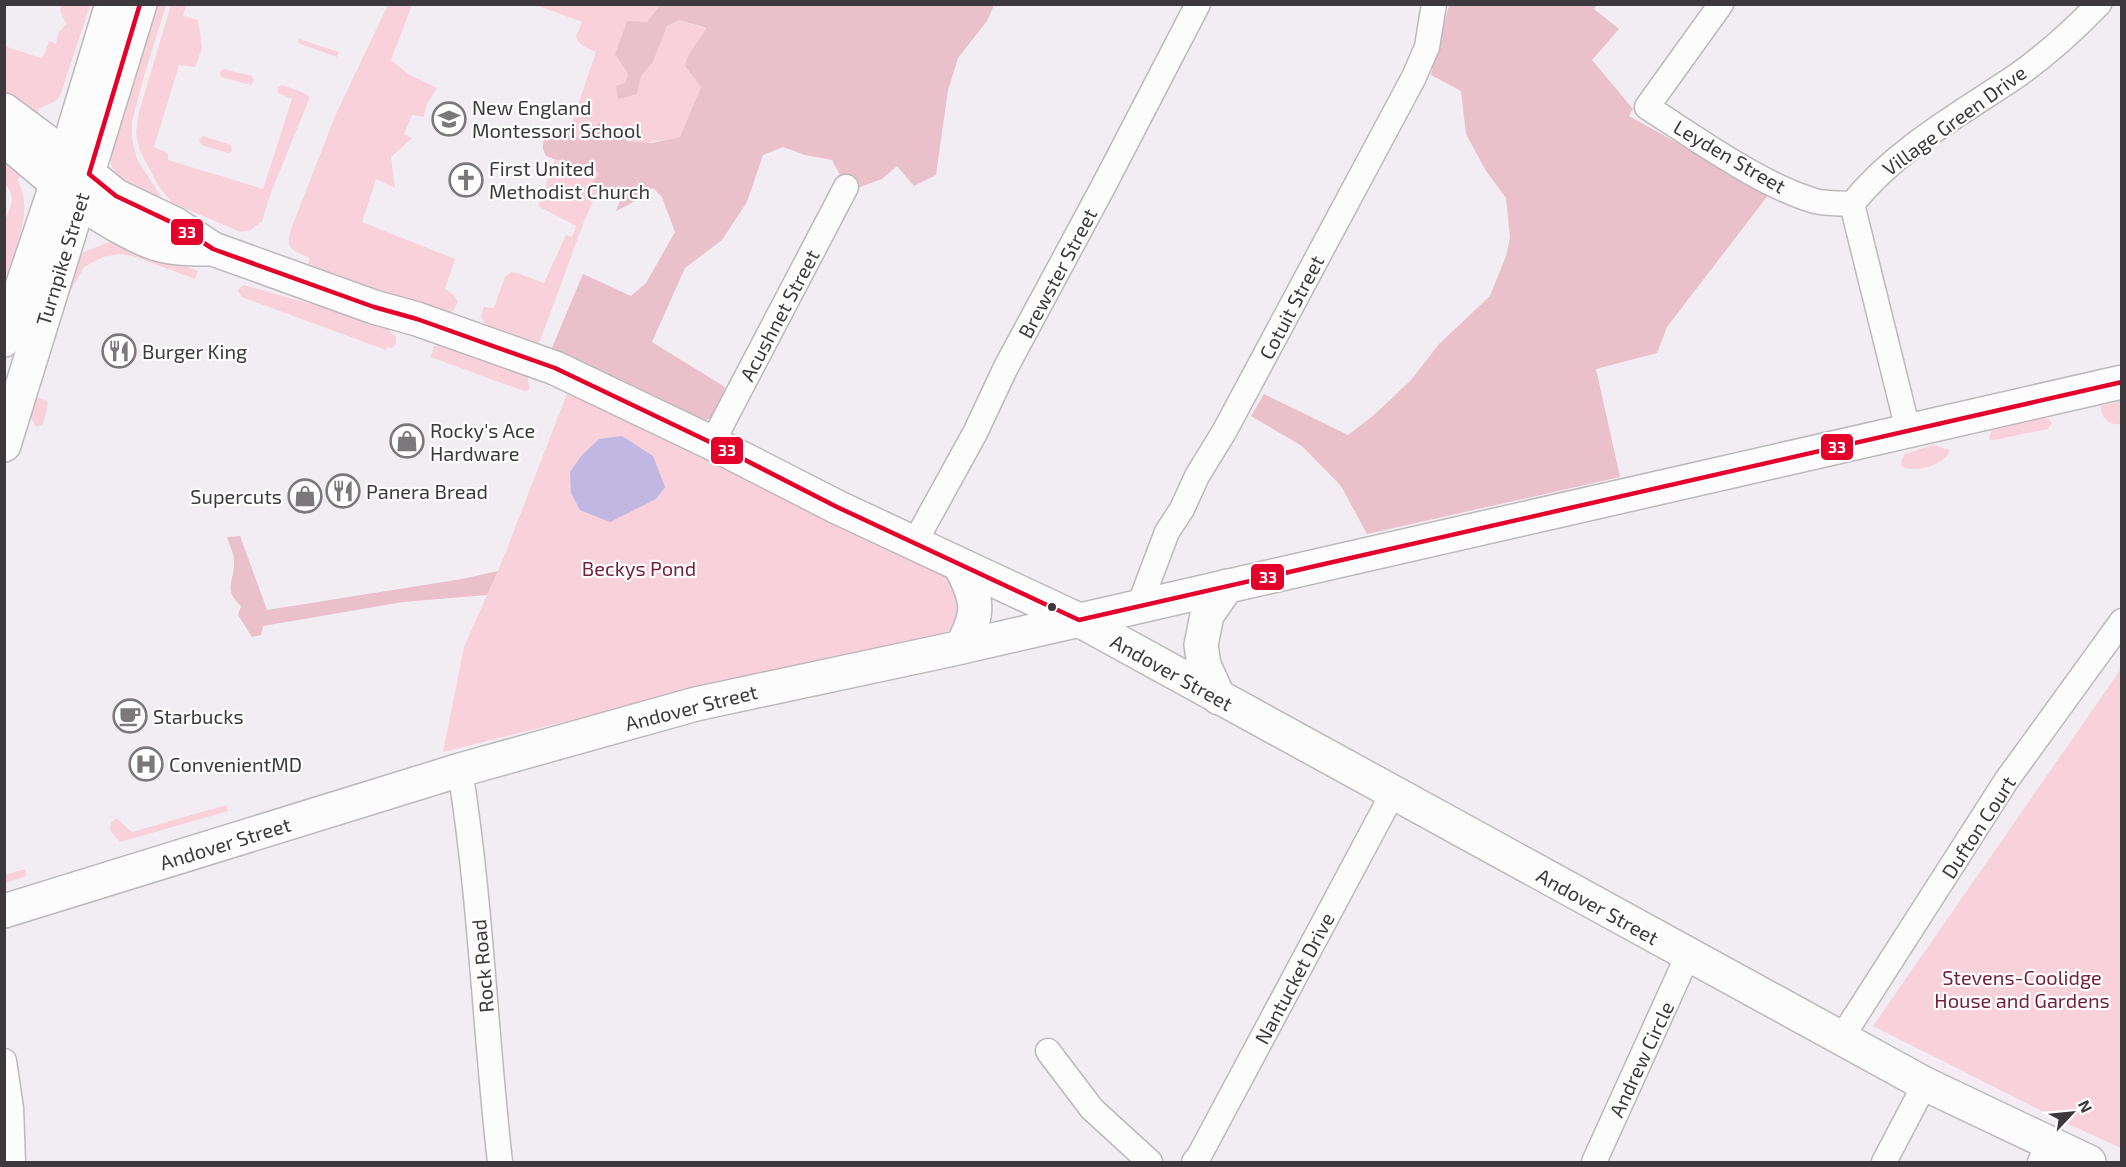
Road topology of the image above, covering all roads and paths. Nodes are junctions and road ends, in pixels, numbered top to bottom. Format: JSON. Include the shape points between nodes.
{"nodes":[{"id":1,"x":112,"y":4,"type":"edge"},
{"id":2,"x":140,"y":4,"type":"edge"},
{"id":3,"x":1198,"y":4,"type":"edge"},
{"id":4,"x":1434,"y":4,"type":"edge"},
{"id":5,"x":1721,"y":4,"type":"edge"},
{"id":6,"x":2099,"y":4,"type":"edge"},
{"id":7,"x":4,"y":110,"type":"edge"},
{"id":8,"x":4,"y":138,"type":"edge"},
{"id":9,"x":73,"y":179,"type":"junction"},
{"id":10,"x":846,"y":187,"type":"dead end"},
{"id":11,"x":1852,"y":204,"type":"junction"},
{"id":12,"x":4,"y":340,"type":"edge"},
{"id":13,"x":2121,"y":382,"type":"edge"},
{"id":14,"x":1908,"y":430,"type":"junction"},
{"id":15,"x":712,"y":443,"type":"junction"},
{"id":16,"x":4,"y":445,"type":"edge"},
{"id":17,"x":915,"y":542,"type":"junction"},
{"id":18,"x":960,"y":565,"type":"junction"},
{"id":19,"x":1227,"y":586,"type":"junction"},
{"id":20,"x":1139,"y":606,"type":"junction"},
{"id":21,"x":1078,"y":620,"type":"junction"},
{"id":22,"x":2121,"y":621,"type":"edge"},
{"id":23,"x":961,"y":647,"type":"junction"},
{"id":24,"x":1219,"y":698,"type":"junction"},
{"id":25,"x":460,"y":770,"type":"junction"},
{"id":26,"x":1393,"y":793,"type":"junction"},
{"id":27,"x":4,"y":912,"type":"edge"},
{"id":28,"x":1688,"y":955,"type":"junction"},
{"id":29,"x":1842,"y":1037,"type":"junction"},
{"id":30,"x":1048,"y":1051,"type":"dead end"},
{"id":31,"x":4,"y":1061,"type":"edge"},
{"id":32,"x":1925,"y":1084,"type":"junction"},
{"id":33,"x":2044,"y":1153,"type":"edge"},
{"id":34,"x":14,"y":1162,"type":"edge"},
{"id":35,"x":501,"y":1162,"type":"edge"},
{"id":36,"x":1150,"y":1162,"type":"edge"},
{"id":37,"x":1194,"y":1162,"type":"edge"},
{"id":38,"x":1594,"y":1162,"type":"edge"},
{"id":39,"x":1884,"y":1162,"type":"edge"},
{"id":40,"x":2089,"y":1162,"type":"edge"}],
"edges":[{"from":1,"to":9,"type":"main road","name":"Turnpike Street"},
{"from":2,"to":9,"type":"main road","name":"Turnpike Street"},
{"from":3,"to":17,"type":"street","name":"Brewster Street"},
{"from":4,"to":20,"type":"street","name":"Cotuit Street","via":[[1427,47],[1414,77],[1167,532]]},
{"from":5,"to":11,"type":"street","name":"Leyden Street","via":[[1647,107],[1789,191],[1817,201]]},
{"from":6,"to":11,"type":"street","name":"Village Green Drive","via":[[2040,58],[1931,133],[1869,182]]},
{"from":7,"to":9,"type":"main road"},
{"from":8,"to":9,"type":"main road"},
{"from":9,"to":12,"type":"main road","name":"Turnpike Street"},
{"from":9,"to":15,"type":"main road","via":[[175,224],[213,249],[555,368]]},
{"from":9,"to":16,"type":"main road","name":"Turnpike Street"},
{"from":10,"to":15,"type":"street","name":"Acushnet Street"},
{"from":11,"to":14,"type":"street"},
{"from":13,"to":14,"type":"main road"},
{"from":14,"to":19,"type":"main road"},
{"from":15,"to":17,"type":"main road"},
{"from":17,"to":18,"type":"main road"},
{"from":18,"to":21,"type":"main road"},
{"from":18,"to":23,"type":"main road","via":[[976,606],[972,628]]},
{"from":19,"to":20,"type":"main road"},
{"from":19,"to":24,"type":"main road","via":[[1208,615],[1201,645],[1204,665]]},
{"from":20,"to":21,"type":"main road"},
{"from":21,"to":23,"type":"main road","name":"Andover Street"},
{"from":21,"to":24,"type":"main road","name":"Andover Street"},
{"from":22,"to":29,"type":"street","name":"Dufton Court","via":[[2006,782]]},
{"from":23,"to":25,"type":"main road","name":"Andover Street","via":[[696,704]]},
{"from":24,"to":26,"type":"main road","name":"Andover Street"},
{"from":25,"to":27,"type":"main road","name":"Andover Street"},
{"from":25,"to":35,"type":"street","name":"Rock Road","via":[[471,846]]},
{"from":26,"to":28,"type":"main road","name":"Andover Street"},
{"from":26,"to":37,"type":"street","name":"Nantucket Drive"},
{"from":28,"to":29,"type":"main road","name":"Andover Street"},
{"from":28,"to":38,"type":"street","name":"Andrew Circle"},
{"from":29,"to":32,"type":"main road","name":"Andover Street"},
{"from":30,"to":36,"type":"street","via":[[1092,1109]]},
{"from":31,"to":34,"type":"street"},
{"from":32,"to":33,"type":"main road","name":"Andover Street"},
{"from":32,"to":39,"type":"street"},
{"from":33,"to":40,"type":"main road","name":"Andover Street"}]}
